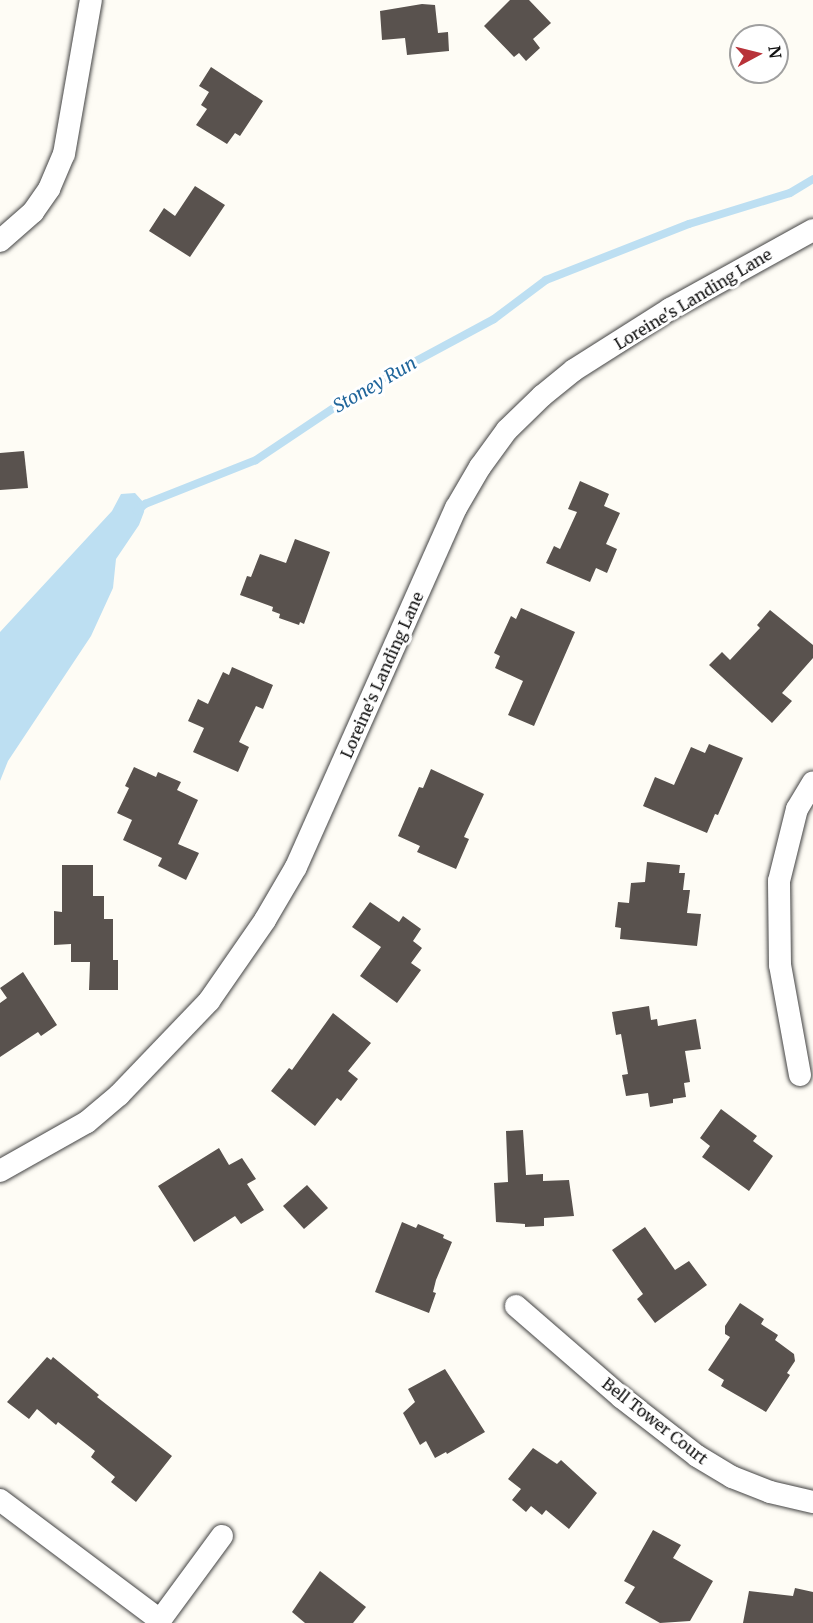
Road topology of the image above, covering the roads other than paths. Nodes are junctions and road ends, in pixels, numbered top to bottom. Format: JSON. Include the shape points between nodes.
{"nodes":[{"id":1,"x":91,"y":0,"type":"edge"},
{"id":2,"x":813,"y":230,"type":"edge"},
{"id":3,"x":0,"y":241,"type":"edge"},
{"id":4,"x":813,"y":782,"type":"edge"},
{"id":5,"x":800,"y":1075,"type":"dead end"},
{"id":6,"x":0,"y":1171,"type":"edge"},
{"id":7,"x":516,"y":1306,"type":"dead end"},
{"id":8,"x":0,"y":1500,"type":"edge"},
{"id":9,"x":813,"y":1502,"type":"edge"},
{"id":10,"x":222,"y":1536,"type":"dead end"},
{"id":11,"x":159,"y":1621,"type":"edge"}],
"edges":[{"from":1,"to":3,"type":"street","via":[[64,154],[49,189],[33,212]]},
{"from":2,"to":6,"type":"street","name":"Loreine's Landing Lane","via":[[670,309],[574,370],[507,430],[456,508],[296,867],[265,920],[209,1001],[119,1095],[87,1122]]},
{"from":4,"to":5,"type":"street","via":[[797,809],[779,881],[780,964]]},
{"from":7,"to":9,"type":"street","name":"Bell Tower Court","via":[[621,1397],[697,1456],[732,1477],[770,1492]]},
{"from":8,"to":11,"type":"street"},
{"from":10,"to":11,"type":"street"}]}
